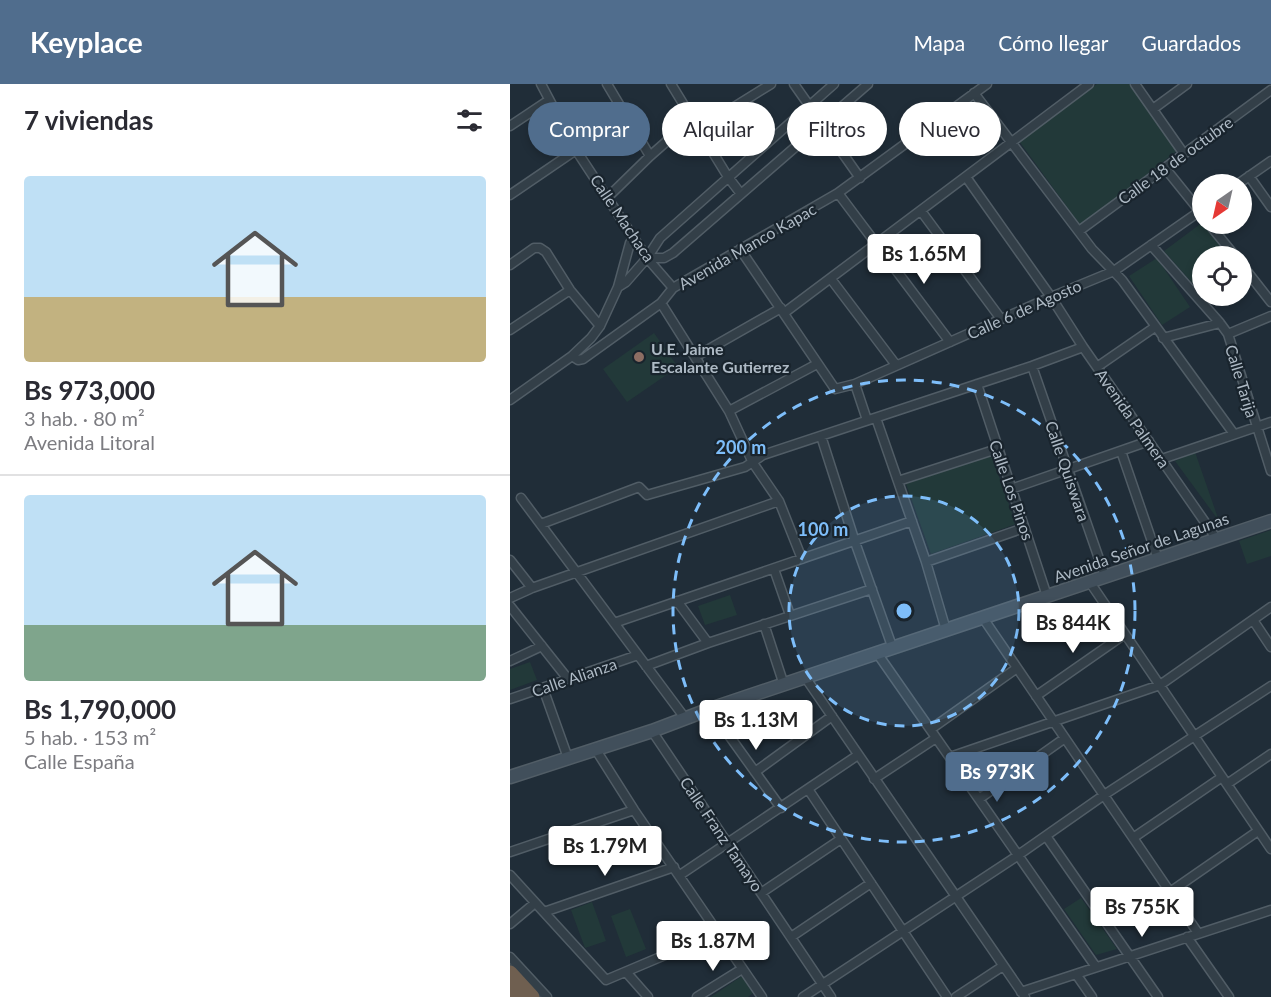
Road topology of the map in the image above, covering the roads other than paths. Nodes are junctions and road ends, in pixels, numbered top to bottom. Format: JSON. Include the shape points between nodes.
{"nodes":[{"id":1,"x":607,"y":84,"type":"edge"},
{"id":2,"x":671,"y":84,"type":"edge"},
{"id":3,"x":771,"y":84,"type":"edge"},
{"id":4,"x":794,"y":84,"type":"edge"},
{"id":5,"x":834,"y":84,"type":"edge"},
{"id":6,"x":868,"y":84,"type":"edge"},
{"id":7,"x":987,"y":84,"type":"edge"},
{"id":8,"x":1089,"y":84,"type":"edge"},
{"id":9,"x":1134,"y":84,"type":"edge"},
{"id":10,"x":1187,"y":84,"type":"edge"},
{"id":11,"x":543,"y":85,"type":"edge"},
{"id":12,"x":1271,"y":90,"type":"edge"},
{"id":13,"x":974,"y":93,"type":"junction"},
{"id":14,"x":549,"y":100,"type":"joint"},
{"id":15,"x":618,"y":102,"type":"edge"},
{"id":16,"x":682,"y":102,"type":"edge"},
{"id":17,"x":742,"y":102,"type":"edge"},
{"id":18,"x":806,"y":102,"type":"edge"},
{"id":19,"x":814,"y":102,"type":"edge"},
{"id":20,"x":847,"y":102,"type":"edge"},
{"id":21,"x":1153,"y":108,"type":"junction"},
{"id":22,"x":787,"y":125,"type":"edge"},
{"id":23,"x":510,"y":126,"type":"edge"},
{"id":24,"x":1012,"y":142,"type":"junction"},
{"id":25,"x":662,"y":145,"type":"edge"},
{"id":26,"x":787,"y":154,"type":"edge"},
{"id":27,"x":1184,"y":154,"type":"junction"},
{"id":28,"x":567,"y":156,"type":"edge"},
{"id":29,"x":580,"y":156,"type":"edge"},
{"id":30,"x":650,"y":156,"type":"joint"},
{"id":31,"x":715,"y":156,"type":"edge"},
{"id":32,"x":845,"y":156,"type":"edge"},
{"id":33,"x":1271,"y":161,"type":"edge"},
{"id":34,"x":1165,"y":168,"type":"junction"},
{"id":35,"x":1252,"y":175,"type":"edge"},
{"id":36,"x":728,"y":177,"type":"junction"},
{"id":37,"x":966,"y":177,"type":"junction"},
{"id":38,"x":860,"y":178,"type":"junction"},
{"id":39,"x":1252,"y":181,"type":"edge"},
{"id":40,"x":838,"y":193,"type":"junction"},
{"id":41,"x":741,"y":194,"type":"junction"},
{"id":42,"x":510,"y":195,"type":"edge"},
{"id":43,"x":608,"y":197,"type":"junction"},
{"id":44,"x":1192,"y":200,"type":"edge"},
{"id":45,"x":1271,"y":207,"type":"edge"},
{"id":46,"x":921,"y":211,"type":"junction"},
{"id":47,"x":1192,"y":218,"type":"edge"},
{"id":48,"x":1079,"y":231,"type":"junction"},
{"id":49,"x":1217,"y":234,"type":"edge"},
{"id":50,"x":634,"y":237,"type":"junction"},
{"id":51,"x":876,"y":244,"type":"junction"},
{"id":52,"x":1151,"y":245,"type":"junction"},
{"id":53,"x":1227,"y":246,"type":"edge"},
{"id":54,"x":740,"y":249,"type":"junction"},
{"id":55,"x":647,"y":258,"type":"junction"},
{"id":56,"x":510,"y":265,"type":"edge"},
{"id":57,"x":1114,"y":271,"type":"junction"},
{"id":58,"x":1252,"y":278,"type":"edge"},
{"id":59,"x":831,"y":279,"type":"junction"},
{"id":60,"x":618,"y":287,"type":"junction"},
{"id":61,"x":673,"y":288,"type":"junction"},
{"id":62,"x":570,"y":290,"type":"junction"},
{"id":63,"x":1051,"y":297,"type":"junction"},
{"id":64,"x":1271,"y":302,"type":"edge"},
{"id":65,"x":661,"y":303,"type":"junction"},
{"id":66,"x":782,"y":310,"type":"junction"},
{"id":67,"x":1271,"y":316,"type":"edge"},
{"id":68,"x":1001,"y":319,"type":"junction"},
{"id":69,"x":1220,"y":323,"type":"junction"},
{"id":70,"x":600,"y":326,"type":"junction"},
{"id":71,"x":1155,"y":327,"type":"junction"},
{"id":72,"x":510,"y":330,"type":"edge"},
{"id":73,"x":1228,"y":334,"type":"junction"},
{"id":74,"x":1163,"y":338,"type":"junction"},
{"id":75,"x":950,"y":342,"type":"junction"},
{"id":76,"x":1083,"y":347,"type":"junction"},
{"id":77,"x":572,"y":356,"type":"junction"},
{"id":78,"x":695,"y":357,"type":"junction"},
{"id":79,"x":817,"y":364,"type":"junction"},
{"id":80,"x":896,"y":365,"type":"junction"},
{"id":81,"x":1032,"y":366,"type":"junction"},
{"id":82,"x":1098,"y":367,"type":"junction"},
{"id":83,"x":855,"y":384,"type":"junction"},
{"id":84,"x":977,"y":384,"type":"junction"},
{"id":85,"x":510,"y":400,"type":"edge"},
{"id":86,"x":729,"y":411,"type":"junction"},
{"id":87,"x":872,"y":419,"type":"junction"},
{"id":88,"x":1271,"y":422,"type":"edge"},
{"id":89,"x":1257,"y":426,"type":"junction"},
{"id":90,"x":1234,"y":434,"type":"junction"},
{"id":91,"x":821,"y":436,"type":"junction"},
{"id":92,"x":1149,"y":441,"type":"junction"},
{"id":93,"x":998,"y":449,"type":"junction"},
{"id":94,"x":1121,"y":452,"type":"junction"},
{"id":95,"x":1162,"y":459,"type":"junction"},
{"id":96,"x":753,"y":464,"type":"junction"},
{"id":97,"x":1068,"y":469,"type":"junction"},
{"id":98,"x":1271,"y":471,"type":"edge"},
{"id":99,"x":898,"y":481,"type":"junction"},
{"id":100,"x":1011,"y":489,"type":"junction"},
{"id":101,"x":521,"y":498,"type":"dead end"},
{"id":102,"x":778,"y":501,"type":"junction"},
{"id":103,"x":912,"y":521,"type":"junction"},
{"id":104,"x":1271,"y":521,"type":"edge"},
{"id":105,"x":540,"y":524,"type":"junction"},
{"id":106,"x":1024,"y":528,"type":"junction"},
{"id":107,"x":1216,"y":538,"type":"junction"},
{"id":108,"x":855,"y":542,"type":"junction"},
{"id":109,"x":802,"y":559,"type":"junction"},
{"id":110,"x":1158,"y":559,"type":"junction"},
{"id":111,"x":510,"y":560,"type":"edge"},
{"id":112,"x":926,"y":562,"type":"junction"},
{"id":113,"x":774,"y":569,"type":"junction"},
{"id":114,"x":576,"y":573,"type":"junction"},
{"id":115,"x":1105,"y":576,"type":"junction"},
{"id":116,"x":1089,"y":581,"type":"junction"},
{"id":117,"x":532,"y":588,"type":"junction"},
{"id":118,"x":872,"y":589,"type":"junction"},
{"id":119,"x":1047,"y":596,"type":"junction"},
{"id":120,"x":510,"y":598,"type":"edge"},
{"id":121,"x":677,"y":601,"type":"junction"},
{"id":122,"x":510,"y":606,"type":"edge"},
{"id":123,"x":1271,"y":608,"type":"edge"},
{"id":124,"x":790,"y":615,"type":"junction"},
{"id":125,"x":983,"y":618,"type":"junction"},
{"id":126,"x":1253,"y":620,"type":"junction"},
{"id":127,"x":614,"y":623,"type":"junction"},
{"id":128,"x":764,"y":624,"type":"junction"},
{"id":129,"x":946,"y":630,"type":"junction"},
{"id":130,"x":1125,"y":634,"type":"junction"},
{"id":131,"x":708,"y":643,"type":"junction"},
{"id":132,"x":542,"y":646,"type":"junction"},
{"id":133,"x":1271,"y":646,"type":"edge"},
{"id":134,"x":893,"y":649,"type":"junction"},
{"id":135,"x":877,"y":653,"type":"junction"},
{"id":136,"x":638,"y":656,"type":"junction"},
{"id":137,"x":510,"y":662,"type":"edge"},
{"id":138,"x":646,"y":666,"type":"junction"},
{"id":139,"x":1017,"y":668,"type":"junction"},
{"id":140,"x":805,"y":677,"type":"junction"},
{"id":141,"x":568,"y":679,"type":"junction"},
{"id":142,"x":784,"y":685,"type":"junction"},
{"id":143,"x":1160,"y":685,"type":"junction"},
{"id":144,"x":1271,"y":686,"type":"edge"},
{"id":145,"x":543,"y":688,"type":"junction"},
{"id":146,"x":1036,"y":696,"type":"junction"},
{"id":147,"x":510,"y":699,"type":"edge"},
{"id":148,"x":710,"y":709,"type":"junction"},
{"id":149,"x":832,"y":716,"type":"junction"},
{"id":150,"x":685,"y":718,"type":"junction"},
{"id":151,"x":1054,"y":721,"type":"junction"},
{"id":152,"x":931,"y":729,"type":"junction"},
{"id":153,"x":652,"y":731,"type":"junction"},
{"id":154,"x":1194,"y":736,"type":"junction"},
{"id":155,"x":936,"y":738,"type":"junction"},
{"id":156,"x":1065,"y":738,"type":"junction"},
{"id":157,"x":596,"y":750,"type":"junction"},
{"id":158,"x":1271,"y":754,"type":"edge"},
{"id":159,"x":858,"y":755,"type":"junction"},
{"id":160,"x":950,"y":757,"type":"junction"},
{"id":161,"x":568,"y":758,"type":"junction"},
{"id":162,"x":755,"y":772,"type":"junction"},
{"id":163,"x":510,"y":777,"type":"edge"},
{"id":164,"x":874,"y":779,"type":"junction"},
{"id":165,"x":1224,"y":780,"type":"junction"},
{"id":166,"x":807,"y":789,"type":"junction"},
{"id":167,"x":1104,"y":795,"type":"junction"},
{"id":168,"x":979,"y":800,"type":"junction"},
{"id":169,"x":781,"y":808,"type":"junction"},
{"id":170,"x":634,"y":810,"type":"junction"},
{"id":171,"x":1258,"y":831,"type":"junction"},
{"id":172,"x":1046,"y":836,"type":"junction"},
{"id":173,"x":1133,"y":838,"type":"junction"},
{"id":174,"x":841,"y":839,"type":"junction"},
{"id":175,"x":728,"y":844,"type":"junction"},
{"id":176,"x":1271,"y":849,"type":"edge"},
{"id":177,"x":510,"y":852,"type":"edge"},
{"id":178,"x":1017,"y":856,"type":"junction"},
{"id":179,"x":674,"y":867,"type":"junction"},
{"id":180,"x":510,"y":875,"type":"edge"},
{"id":181,"x":680,"y":875,"type":"junction"},
{"id":182,"x":871,"y":883,"type":"junction"},
{"id":183,"x":1170,"y":892,"type":"junction"},
{"id":184,"x":761,"y":893,"type":"junction"},
{"id":185,"x":954,"y":896,"type":"junction"},
{"id":186,"x":535,"y":903,"type":"junction"},
{"id":187,"x":1271,"y":910,"type":"edge"},
{"id":188,"x":544,"y":912,"type":"junction"},
{"id":189,"x":510,"y":924,"type":"edge"},
{"id":190,"x":902,"y":930,"type":"junction"},
{"id":191,"x":717,"y":933,"type":"junction"},
{"id":192,"x":1198,"y":933,"type":"junction"},
{"id":193,"x":791,"y":937,"type":"junction"},
{"id":194,"x":1187,"y":937,"type":"junction"},
{"id":195,"x":1129,"y":956,"type":"junction"},
{"id":196,"x":510,"y":957,"type":"edge"},
{"id":197,"x":1003,"y":966,"type":"junction"},
{"id":198,"x":1096,"y":967,"type":"junction"},
{"id":199,"x":742,"y":969,"type":"junction"},
{"id":200,"x":626,"y":972,"type":"junction"},
{"id":201,"x":510,"y":973,"type":"edge"},
{"id":202,"x":1076,"y":974,"type":"junction"},
{"id":203,"x":823,"y":984,"type":"junction"},
{"id":204,"x":510,"y":991,"type":"edge"},
{"id":205,"x":1023,"y":994,"type":"edge"},
{"id":206,"x":757,"y":995,"type":"edge"},
{"id":207,"x":515,"y":997,"type":"edge"},
{"id":208,"x":532,"y":997,"type":"edge"},
{"id":209,"x":547,"y":997,"type":"edge"},
{"id":210,"x":648,"y":997,"type":"edge"},
{"id":211,"x":697,"y":997,"type":"edge"},
{"id":212,"x":803,"y":997,"type":"edge"},
{"id":213,"x":831,"y":997,"type":"edge"},
{"id":214,"x":947,"y":997,"type":"edge"},
{"id":215,"x":956,"y":997,"type":"edge"},
{"id":216,"x":1092,"y":997,"type":"edge"},
{"id":217,"x":1158,"y":997,"type":"edge"},
{"id":218,"x":1229,"y":997,"type":"edge"}],
"edges":[{"from":1,"to":15,"type":"street"},
{"from":2,"to":16,"type":"street"},
{"from":3,"to":17,"type":"street"},
{"from":4,"to":18,"type":"street"},
{"from":5,"to":19,"type":"street"},
{"from":6,"to":20,"type":"street"},
{"from":7,"to":13,"type":"street","name":"Avenida Manco Kapac"},
{"from":8,"to":24,"type":"street"},
{"from":9,"to":21,"type":"street"},
{"from":10,"to":21,"type":"street"},
{"from":11,"to":14,"type":"street","name":"Calle Machaca"},
{"from":12,"to":27,"type":"street","name":"Calle 18 de octubre"},
{"from":13,"to":24,"type":"street"},
{"from":13,"to":38,"type":"street","name":"Avenida Manco Kapac"},
{"from":14,"to":23,"type":"street"},
{"from":21,"to":27,"type":"street"},
{"from":22,"to":36,"type":"street"},
{"from":24,"to":37,"type":"street"},
{"from":24,"to":48,"type":"street"},
{"from":25,"to":30,"type":"street"},
{"from":26,"to":41,"type":"street"},
{"from":27,"to":34,"type":"street","name":"Calle 18 de octubre"},
{"from":28,"to":42,"type":"street"},
{"from":29,"to":43,"type":"street","name":"Calle Machaca"},
{"from":30,"to":43,"type":"street"},
{"from":31,"to":36,"type":"street"},
{"from":32,"to":38,"type":"street"},
{"from":33,"to":35,"type":"street"},
{"from":34,"to":44,"type":"street"},
{"from":34,"to":48,"type":"street","name":"Calle 18 de octubre"},
{"from":36,"to":41,"type":"street"},
{"from":36,"to":55,"type":"street","via":[[660,238]]},
{"from":37,"to":46,"type":"street"},
{"from":37,"to":63,"type":"street","name":"Avenida Palmera"},
{"from":38,"to":40,"type":"street","name":"Avenida Manco Kapac"},
{"from":39,"to":45,"type":"street"},
{"from":40,"to":51,"type":"street"},
{"from":40,"to":54,"type":"street","name":"Avenida Manco Kapac"},
{"from":41,"to":55,"type":"street","via":[[673,253],[664,258]]},
{"from":43,"to":50,"type":"street","name":"Calle Machaca"},
{"from":46,"to":51,"type":"street"},
{"from":46,"to":68,"type":"street"},
{"from":47,"to":52,"type":"street","name":"Calle 6 de Agosto"},
{"from":48,"to":57,"type":"street"},
{"from":49,"to":53,"type":"street"},
{"from":50,"to":55,"type":"street","name":"Calle Machaca"},
{"from":50,"to":60,"type":"street"},
{"from":51,"to":59,"type":"street"},
{"from":51,"to":75,"type":"street"},
{"from":52,"to":57,"type":"street","name":"Calle 6 de Agosto"},
{"from":52,"to":69,"type":"street","name":"Calle Tarija"},
{"from":54,"to":61,"type":"street","name":"Avenida Manco Kapac"},
{"from":54,"to":66,"type":"street"},
{"from":55,"to":60,"type":"street"},
{"from":55,"to":61,"type":"street","name":"Calle Machaca"},
{"from":56,"to":62,"type":"street","via":[[540,248]]},
{"from":57,"to":63,"type":"street","name":"Calle 6 de Agosto"},
{"from":57,"to":71,"type":"street"},
{"from":58,"to":64,"type":"street"},
{"from":59,"to":66,"type":"street"},
{"from":59,"to":80,"type":"street"},
{"from":60,"to":70,"type":"street"},
{"from":61,"to":65,"type":"street","name":"Avenida Manco Kapac"},
{"from":62,"to":70,"type":"street"},
{"from":62,"to":72,"type":"street"},
{"from":63,"to":68,"type":"street","name":"Calle 6 de Agosto"},
{"from":63,"to":76,"type":"street","name":"Avenida Palmera"},
{"from":65,"to":77,"type":"street","name":"Avenida Manco Kapac","via":[[583,359]]},
{"from":65,"to":78,"type":"street"},
{"from":66,"to":78,"type":"street"},
{"from":66,"to":79,"type":"street"},
{"from":67,"to":73,"type":"street"},
{"from":68,"to":75,"type":"street","name":"Calle 6 de Agosto"},
{"from":69,"to":73,"type":"street","name":"Calle Tarija"},
{"from":69,"to":74,"type":"street"},
{"from":70,"to":77,"type":"street"},
{"from":71,"to":74,"type":"street"},
{"from":71,"to":82,"type":"street"},
{"from":73,"to":89,"type":"street","name":"Calle Tarija"},
{"from":74,"to":90,"type":"street"},
{"from":75,"to":80,"type":"street","name":"Calle 6 de Agosto"},
{"from":76,"to":81,"type":"street"},
{"from":76,"to":82,"type":"street","name":"Avenida Palmera"},
{"from":77,"to":85,"type":"street","name":"Avenida Manco Kapac"},
{"from":78,"to":86,"type":"street"},
{"from":79,"to":83,"type":"street","name":"Calle 6 de Agosto","via":[[835,389]]},
{"from":79,"to":86,"type":"street"},
{"from":80,"to":83,"type":"street","name":"Calle 6 de Agosto"},
{"from":81,"to":84,"type":"street"},
{"from":81,"to":97,"type":"street","name":"Calle Quiswara"},
{"from":82,"to":92,"type":"street","name":"Avenida Palmera"},
{"from":83,"to":87,"type":"street"},
{"from":84,"to":87,"type":"street"},
{"from":84,"to":93,"type":"street","name":"Calle Los Pinos"},
{"from":86,"to":96,"type":"street"},
{"from":87,"to":91,"type":"street"},
{"from":87,"to":99,"type":"street"},
{"from":88,"to":89,"type":"street"},
{"from":89,"to":90,"type":"street"},
{"from":89,"to":98,"type":"street","name":"Calle Tarija"},
{"from":90,"to":95,"type":"street"},
{"from":91,"to":96,"type":"street","via":[[763,455]]},
{"from":91,"to":108,"type":"street"},
{"from":92,"to":94,"type":"street"},
{"from":92,"to":95,"type":"street","name":"Avenida Palmera"},
{"from":93,"to":99,"type":"street"},
{"from":93,"to":100,"type":"street","name":"Calle Los Pinos"},
{"from":94,"to":97,"type":"street"},
{"from":94,"to":110,"type":"street"},
{"from":95,"to":107,"type":"street","name":"Avenida Palmera"},
{"from":96,"to":102,"type":"street"},
{"from":96,"to":105,"type":"street","via":[[647,495],[639,487]]},
{"from":97,"to":100,"type":"street"},
{"from":97,"to":115,"type":"street","name":"Calle Quiswara"},
{"from":99,"to":103,"type":"street"},
{"from":100,"to":106,"type":"street","name":"Calle Los Pinos"},
{"from":101,"to":105,"type":"street"},
{"from":102,"to":109,"type":"street"},
{"from":102,"to":114,"type":"street"},
{"from":103,"to":108,"type":"street"},
{"from":103,"to":112,"type":"street"},
{"from":104,"to":107,"type":"street","name":"Avenida Señor de Lagunas"},
{"from":105,"to":114,"type":"street"},
{"from":106,"to":112,"type":"street"},
{"from":106,"to":119,"type":"street","name":"Calle Los Pinos"},
{"from":107,"to":110,"type":"street","name":"Avenida Señor de Lagunas"},
{"from":108,"to":109,"type":"street"},
{"from":108,"to":118,"type":"street"},
{"from":109,"to":113,"type":"street"},
{"from":110,"to":115,"type":"street","name":"Avenida Señor de Lagunas"},
{"from":111,"to":117,"type":"street"},
{"from":112,"to":129,"type":"street"},
{"from":113,"to":121,"type":"street"},
{"from":113,"to":124,"type":"street"},
{"from":114,"to":117,"type":"street"},
{"from":114,"to":127,"type":"street"},
{"from":115,"to":116,"type":"street","name":"Avenida Señor de Lagunas"},
{"from":116,"to":119,"type":"street","name":"Avenida Señor de Lagunas"},
{"from":116,"to":130,"type":"street"},
{"from":117,"to":120,"type":"street"},
{"from":118,"to":124,"type":"street"},
{"from":118,"to":134,"type":"street"},
{"from":119,"to":125,"type":"street","name":"Avenida Señor de Lagunas"},
{"from":121,"to":127,"type":"street"},
{"from":121,"to":131,"type":"street"},
{"from":122,"to":132,"type":"street"},
{"from":123,"to":126,"type":"street"},
{"from":124,"to":128,"type":"street"},
{"from":125,"to":129,"type":"street","name":"Avenida Señor de Lagunas"},
{"from":125,"to":139,"type":"street"},
{"from":126,"to":133,"type":"street"},
{"from":126,"to":143,"type":"street"},
{"from":127,"to":136,"type":"street"},
{"from":128,"to":131,"type":"street"},
{"from":128,"to":142,"type":"street"},
{"from":129,"to":134,"type":"street","name":"Avenida Señor de Lagunas"},
{"from":130,"to":143,"type":"street"},
{"from":130,"to":146,"type":"street"},
{"from":131,"to":138,"type":"street"},
{"from":132,"to":137,"type":"street"},
{"from":132,"to":141,"type":"street"},
{"from":134,"to":135,"type":"street","name":"Avenida Señor de Lagunas"},
{"from":135,"to":140,"type":"street","name":"Avenida Señor de Lagunas"},
{"from":135,"to":152,"type":"street"},
{"from":136,"to":138,"type":"street"},
{"from":136,"to":141,"type":"street","name":"Calle Alianza"},
{"from":138,"to":150,"type":"street"},
{"from":139,"to":146,"type":"street"},
{"from":139,"to":152,"type":"street"},
{"from":140,"to":142,"type":"street","name":"Avenida Señor de Lagunas"},
{"from":140,"to":149,"type":"street"},
{"from":141,"to":145,"type":"street","name":"Calle Alianza"},
{"from":142,"to":148,"type":"street","name":"Avenida Señor de Lagunas"},
{"from":143,"to":151,"type":"street"},
{"from":143,"to":154,"type":"street"},
{"from":144,"to":154,"type":"street"},
{"from":145,"to":147,"type":"street","name":"Calle Alianza"},
{"from":145,"to":161,"type":"street"},
{"from":146,"to":151,"type":"street"},
{"from":148,"to":150,"type":"street","name":"Avenida Señor de Lagunas"},
{"from":148,"to":162,"type":"street"},
{"from":149,"to":159,"type":"street"},
{"from":149,"to":162,"type":"street"},
{"from":150,"to":153,"type":"street","name":"Avenida Señor de Lagunas"},
{"from":151,"to":156,"type":"street"},
{"from":151,"to":160,"type":"street"},
{"from":152,"to":155,"type":"street"},
{"from":153,"to":157,"type":"street","name":"Avenida Señor de Lagunas"},
{"from":153,"to":175,"type":"street","name":"Calle Franz Tamayo"},
{"from":154,"to":165,"type":"street"},
{"from":154,"to":167,"type":"street"},
{"from":155,"to":160,"type":"street"},
{"from":155,"to":164,"type":"street"},
{"from":156,"to":167,"type":"street"},
{"from":156,"to":168,"type":"street"},
{"from":157,"to":161,"type":"street","name":"Avenida Señor de Lagunas"},
{"from":157,"to":170,"type":"street"},
{"from":158,"to":165,"type":"street"},
{"from":159,"to":164,"type":"street"},
{"from":159,"to":166,"type":"street"},
{"from":160,"to":168,"type":"street"},
{"from":161,"to":163,"type":"street","name":"Avenida Señor de Lagunas"},
{"from":162,"to":169,"type":"street"},
{"from":164,"to":185,"type":"street"},
{"from":165,"to":171,"type":"street"},
{"from":165,"to":173,"type":"street"},
{"from":166,"to":169,"type":"street"},
{"from":166,"to":174,"type":"street"},
{"from":167,"to":172,"type":"street"},
{"from":167,"to":173,"type":"street"},
{"from":168,"to":178,"type":"street"},
{"from":169,"to":175,"type":"street"},
{"from":170,"to":177,"type":"street"},
{"from":170,"to":179,"type":"street"},
{"from":171,"to":176,"type":"street"},
{"from":171,"to":183,"type":"street"},
{"from":172,"to":178,"type":"street"},
{"from":172,"to":195,"type":"street"},
{"from":173,"to":183,"type":"street"},
{"from":174,"to":182,"type":"street"},
{"from":174,"to":184,"type":"street"},
{"from":175,"to":181,"type":"street"},
{"from":175,"to":184,"type":"street","name":"Calle Franz Tamayo"},
{"from":178,"to":185,"type":"street"},
{"from":178,"to":198,"type":"street"},
{"from":179,"to":181,"type":"street"},
{"from":179,"to":188,"type":"street"},
{"from":180,"to":186,"type":"street"},
{"from":181,"to":191,"type":"street"},
{"from":182,"to":190,"type":"street"},
{"from":182,"to":193,"type":"street"},
{"from":183,"to":192,"type":"street"},
{"from":184,"to":193,"type":"street","name":"Calle Franz Tamayo"},
{"from":185,"to":190,"type":"street"},
{"from":185,"to":197,"type":"street"},
{"from":186,"to":188,"type":"street"},
{"from":186,"to":189,"type":"street"},
{"from":187,"to":192,"type":"street"},
{"from":188,"to":200,"type":"street","via":[[606,980]]},
{"from":190,"to":203,"type":"street"},
{"from":190,"to":214,"type":"street"},
{"from":191,"to":199,"type":"street"},
{"from":191,"to":200,"type":"street"},
{"from":192,"to":194,"type":"street"},
{"from":193,"to":203,"type":"street","name":"Calle Franz Tamayo"},
{"from":194,"to":195,"type":"street"},
{"from":194,"to":218,"type":"street"},
{"from":195,"to":198,"type":"street"},
{"from":195,"to":217,"type":"street"},
{"from":196,"to":209,"type":"street"},
{"from":197,"to":205,"type":"street"},
{"from":197,"to":215,"type":"street"},
{"from":198,"to":202,"type":"street"},
{"from":199,"to":206,"type":"street"},
{"from":199,"to":211,"type":"street"},
{"from":200,"to":210,"type":"street"},
{"from":201,"to":208,"type":"highway"},
{"from":202,"to":205,"type":"street"},
{"from":202,"to":216,"type":"street"},
{"from":203,"to":212,"type":"street"},
{"from":203,"to":213,"type":"street","name":"Calle Franz Tamayo"},
{"from":204,"to":207,"type":"highway"}]}
